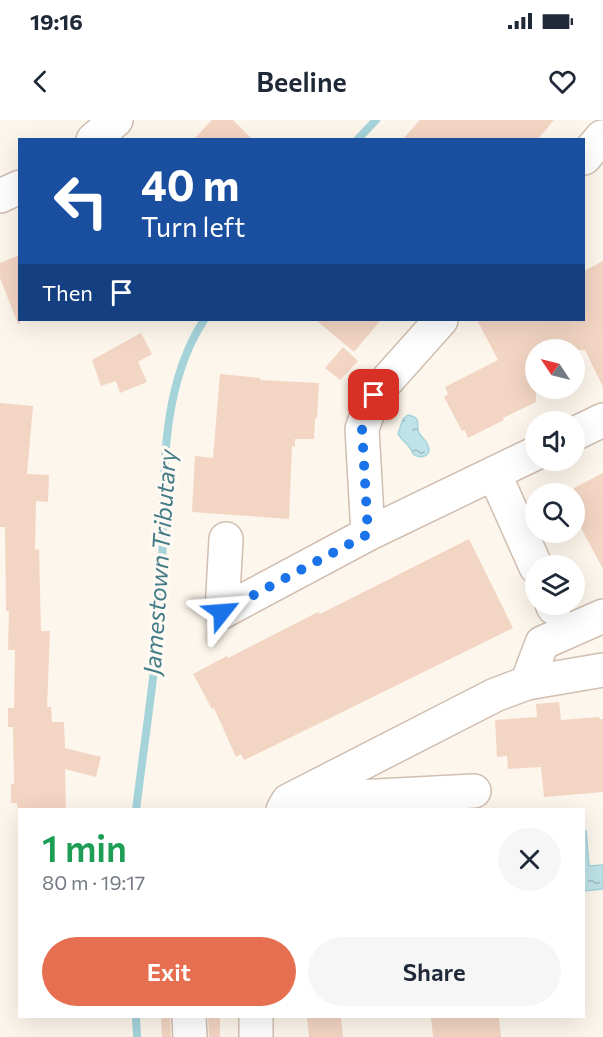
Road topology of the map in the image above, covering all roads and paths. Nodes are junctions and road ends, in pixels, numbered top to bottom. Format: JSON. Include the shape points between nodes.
{"nodes":[{"id":1,"x":116,"y":120,"type":"edge"},
{"id":2,"x":95,"y":138,"type":"edge"},
{"id":3,"x":18,"y":188,"type":"edge"},
{"id":4,"x":0,"y":196,"type":"edge"},
{"id":5,"x":440,"y":321,"type":"edge"},
{"id":6,"x":603,"y":420,"type":"edge"},
{"id":7,"x":585,"y":429,"type":"edge"},
{"id":8,"x":525,"y":458,"type":"edge"},
{"id":9,"x":494,"y":473,"type":"junction"},
{"id":10,"x":368,"y":534,"type":"junction"},
{"id":11,"x":226,"y":539,"type":"dead end"},
{"id":12,"x":531,"y":555,"type":"edge"},
{"id":13,"x":603,"y":616,"type":"edge"},
{"id":14,"x":603,"y":670,"type":"edge"},
{"id":15,"x":527,"y":683,"type":"junction"},
{"id":16,"x":474,"y":790,"type":"dead end"},
{"id":17,"x":280,"y":807,"type":"edge"},
{"id":18,"x":189,"y":1018,"type":"edge"},
{"id":19,"x":256,"y":1018,"type":"edge"},
{"id":20,"x":189,"y":1037,"type":"edge"},
{"id":21,"x":256,"y":1037,"type":"edge"}],
"edges":[{"from":1,"to":2,"type":"street"},
{"from":3,"to":4,"type":"street"},
{"from":5,"to":10,"type":"street","via":[[374,395],[362,429]]},
{"from":6,"to":7,"type":"street"},
{"from":8,"to":9,"type":"street"},
{"from":9,"to":10,"type":"street"},
{"from":9,"to":12,"type":"street"},
{"from":10,"to":11,"type":"street","via":[[222,612]]},
{"from":13,"to":15,"type":"street","via":[[542,643]]},
{"from":14,"to":15,"type":"street"},
{"from":15,"to":17,"type":"street","via":[[495,695]]},
{"from":16,"to":17,"type":"street"},
{"from":18,"to":20,"type":"street"},
{"from":19,"to":21,"type":"street"}]}
